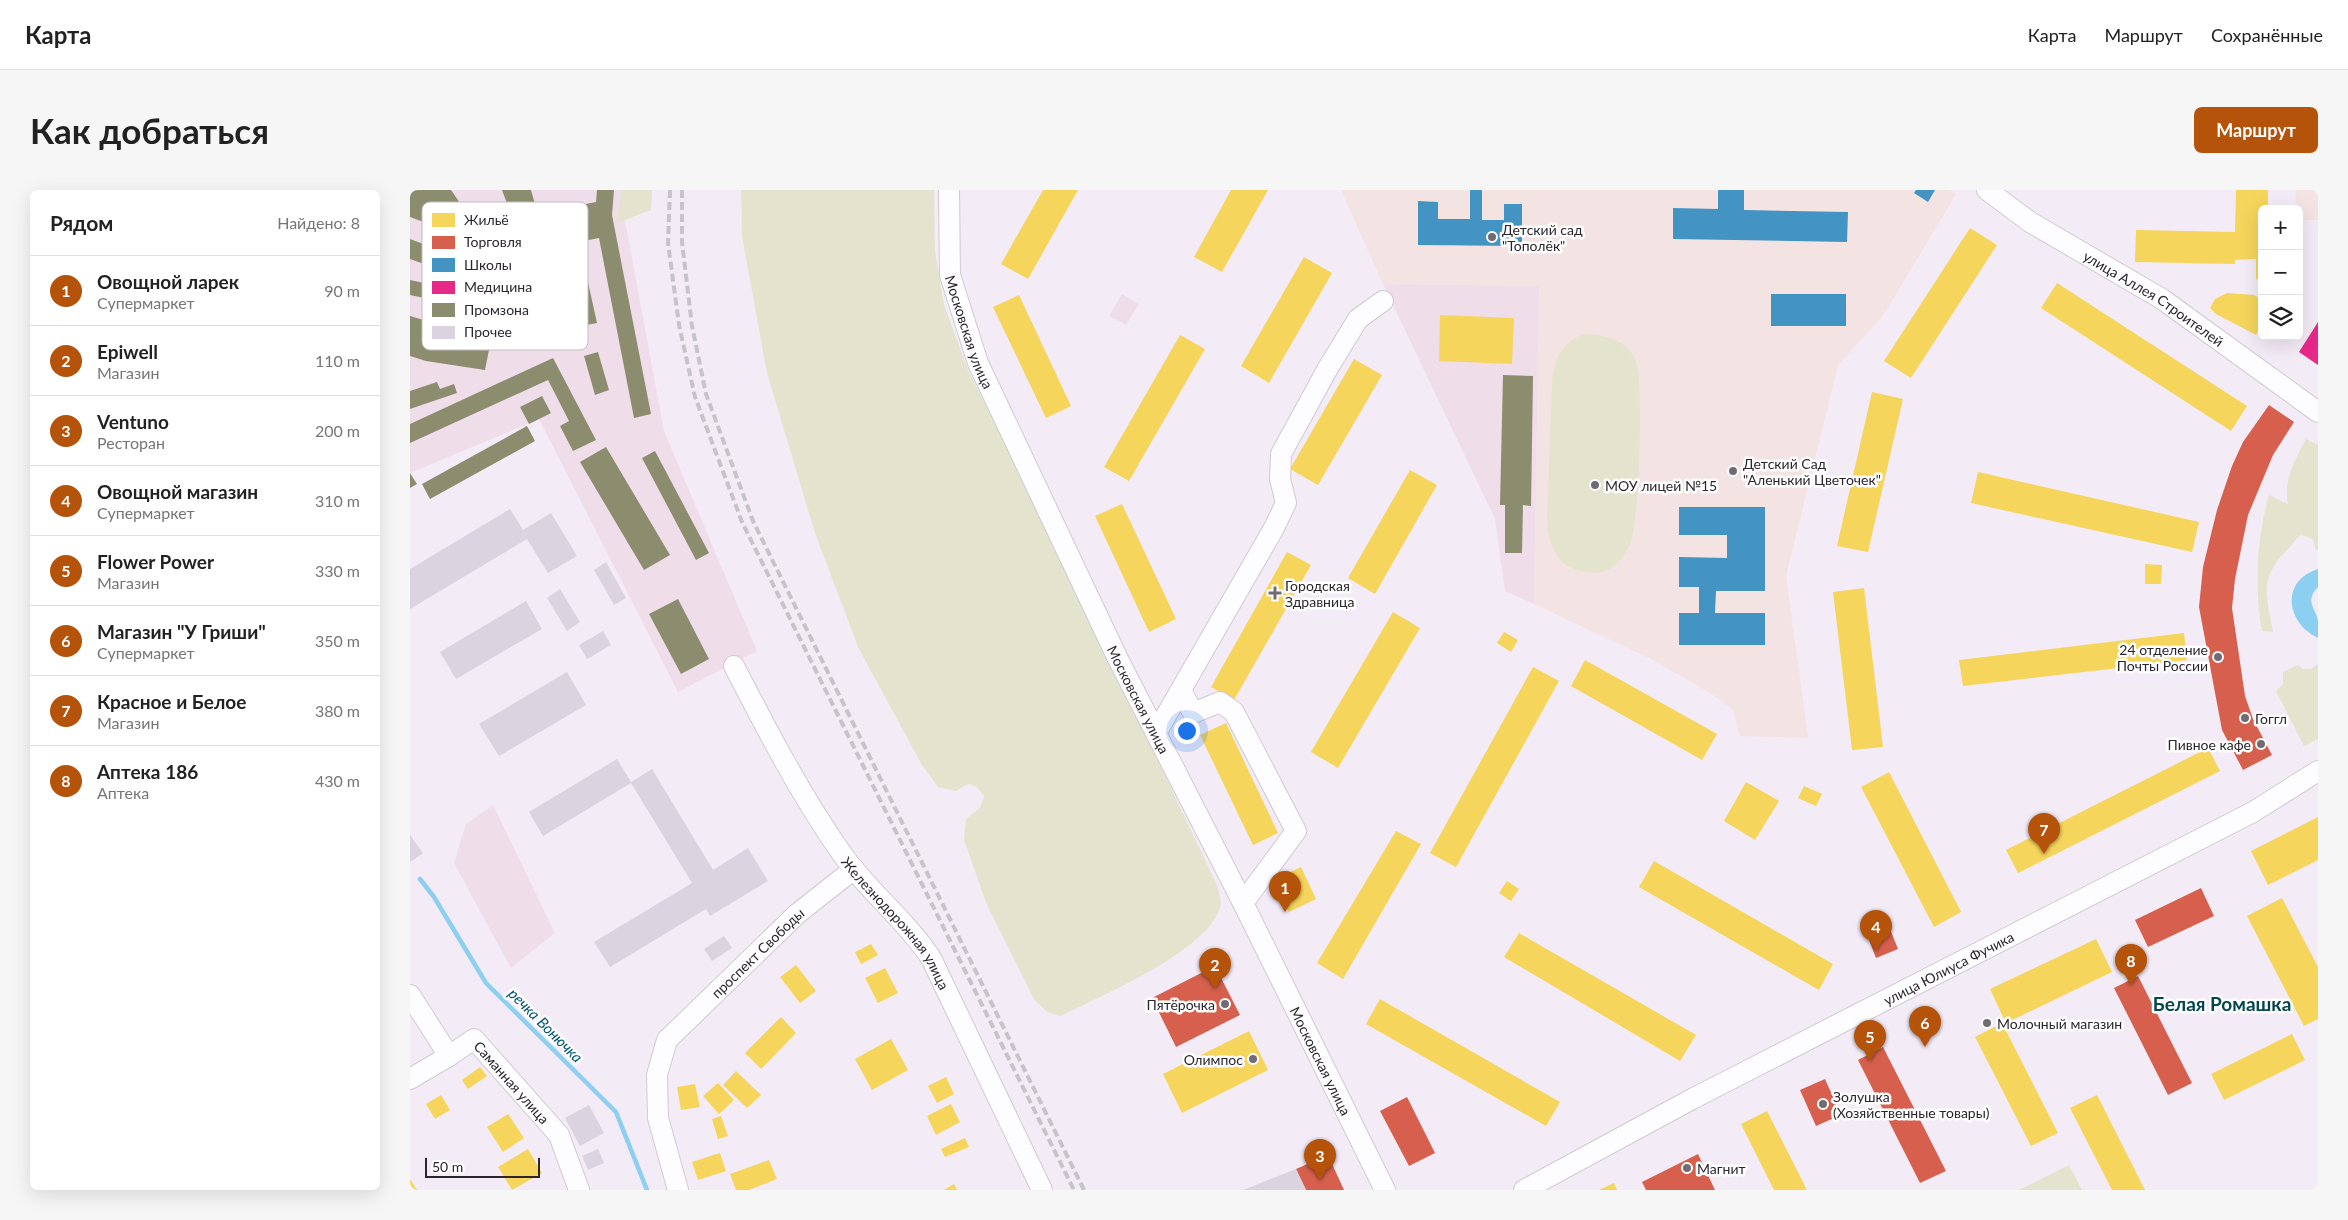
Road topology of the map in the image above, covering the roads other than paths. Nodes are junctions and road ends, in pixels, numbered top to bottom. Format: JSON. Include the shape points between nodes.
{"nodes":[{"id":1,"x":949,"y":190,"type":"edge"},
{"id":2,"x":1987,"y":190,"type":"edge"},
{"id":3,"x":1383,"y":300,"type":"dead end"},
{"id":4,"x":2318,"y":412,"type":"edge"},
{"id":5,"x":734,"y":666,"type":"dead end"},
{"id":6,"x":1181,"y":690,"type":"junction"},
{"id":7,"x":1156,"y":733,"type":"junction"},
{"id":8,"x":2318,"y":771,"type":"edge"},
{"id":9,"x":854,"y":869,"type":"junction"},
{"id":10,"x":1243,"y":902,"type":"junction"},
{"id":11,"x":410,"y":995,"type":"edge"},
{"id":12,"x":449,"y":1056,"type":"junction"},
{"id":13,"x":410,"y":1079,"type":"edge"},
{"id":14,"x":579,"y":1190,"type":"edge"},
{"id":15,"x":678,"y":1190,"type":"edge"},
{"id":16,"x":1042,"y":1190,"type":"edge"},
{"id":17,"x":1385,"y":1190,"type":"edge"},
{"id":18,"x":1524,"y":1190,"type":"edge"}],
"edges":[{"from":1,"to":7,"type":"street","name":"Московская улица","via":[[950,275],[978,363]]},
{"from":2,"to":4,"type":"street","name":"улица Аллея Строителей","via":[[2030,222],[2162,299]]},
{"from":3,"to":6,"type":"street","via":[[1358,319],[1281,454],[1280,479],[1286,503]]},
{"from":5,"to":9,"type":"street","name":"Железнодорожная улица","via":[[790,774]]},
{"from":6,"to":7,"type":"street"},
{"from":6,"to":10,"type":"street","via":[[1193,713],[1220,702],[1234,712],[1296,831]]},
{"from":7,"to":10,"type":"street","name":"Московская улица"},
{"from":8,"to":18,"type":"street","name":"улица Юлиуса Фучика","via":[[2245,816],[1694,1098]]},
{"from":9,"to":15,"type":"street","name":"проспект Свободы","via":[[797,914],[666,1040],[657,1076],[658,1118]]},
{"from":9,"to":16,"type":"street","name":"Железнодорожная улица","via":[[914,933],[931,958]]},
{"from":10,"to":17,"type":"street","name":"Московская улица"},
{"from":11,"to":12,"type":"street"},
{"from":12,"to":13,"type":"street"},
{"from":12,"to":14,"type":"street","name":"Саманная улица","via":[[474,1039],[559,1135]]}]}
